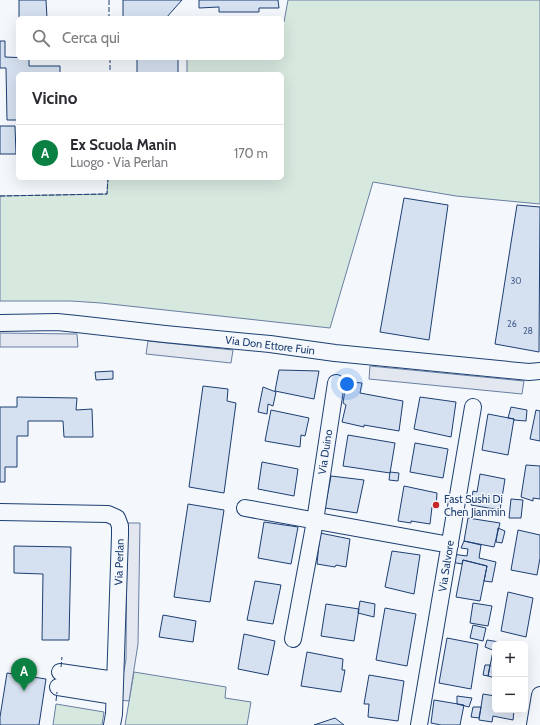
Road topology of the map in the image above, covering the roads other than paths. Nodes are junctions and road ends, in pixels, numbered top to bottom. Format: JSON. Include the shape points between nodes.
{"nodes":[{"id":1,"x":0,"y":323,"type":"edge"},
{"id":2,"x":540,"y":371,"type":"edge"},
{"id":3,"x":336,"y":383,"type":"dead end"},
{"id":4,"x":473,"y":407,"type":"dead end"},
{"id":5,"x":246,"y":508,"type":"dead end"},
{"id":6,"x":0,"y":512,"type":"edge"},
{"id":7,"x":315,"y":521,"type":"junction"},
{"id":8,"x":450,"y":545,"type":"junction"},
{"id":9,"x":293,"y":639,"type":"dead end"},
{"id":10,"x":59,"y":679,"type":"dead end"},
{"id":11,"x":114,"y":688,"type":"junction"},
{"id":12,"x":540,"y":695,"type":"edge"},
{"id":13,"x":113,"y":719,"type":"edge"},
{"id":14,"x":419,"y":725,"type":"edge"},
{"id":15,"x":534,"y":725,"type":"edge"}],
"edges":[{"from":1,"to":2,"type":"street","name":"Via Don Ettore Fuin","via":[[57,322],[335,353]]},
{"from":3,"to":7,"type":"street","name":"Via Duino"},
{"from":4,"to":8,"type":"street","name":"Via Salvore"},
{"from":5,"to":7,"type":"street"},
{"from":6,"to":11,"type":"street","name":"Via Perlan","via":[[108,514],[117,518],[120,535]]},
{"from":7,"to":8,"type":"street"},
{"from":7,"to":9,"type":"street","name":"Via Duino"},
{"from":8,"to":14,"type":"street","name":"Via Salvore"},
{"from":10,"to":11,"type":"street"},
{"from":11,"to":13,"type":"street","name":"Via Perlan"},
{"from":12,"to":15,"type":"street"}]}
